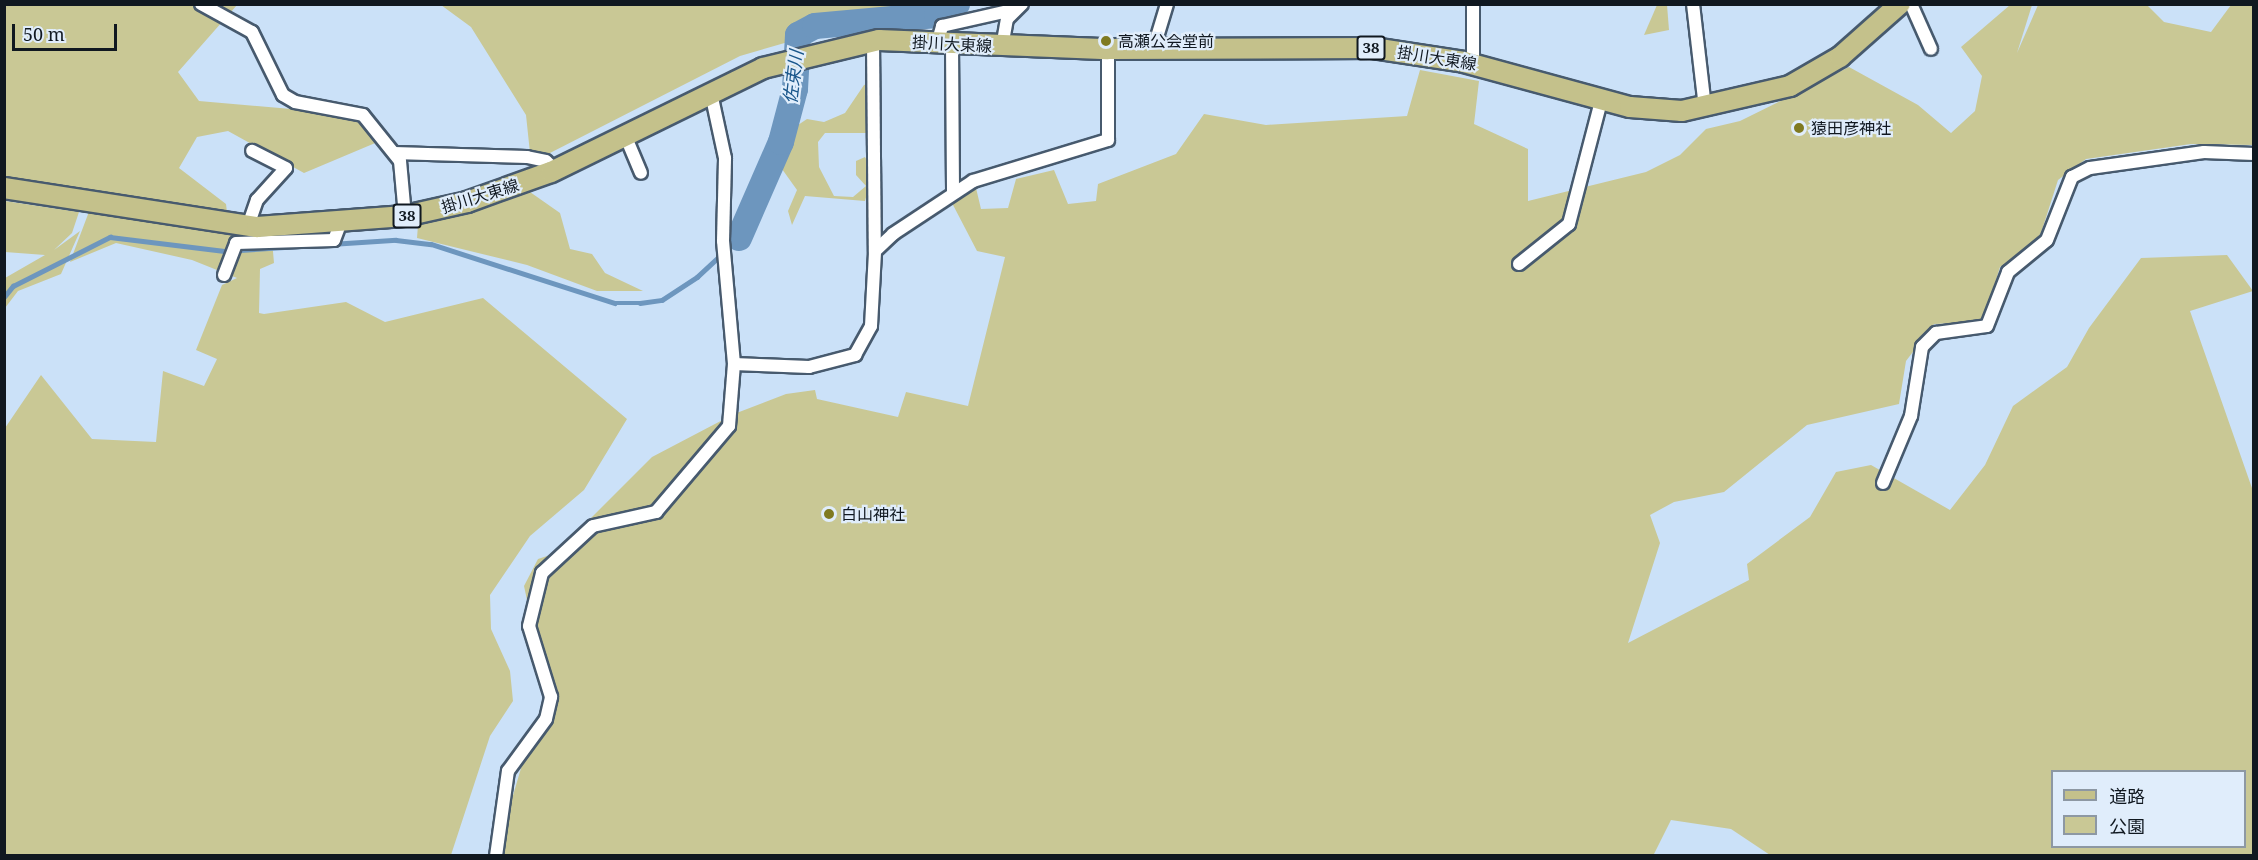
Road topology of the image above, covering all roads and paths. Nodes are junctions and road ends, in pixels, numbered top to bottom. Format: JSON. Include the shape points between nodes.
{"nodes":[{"id":1,"x":201,"y":4,"type":"edge"},
{"id":2,"x":1167,"y":4,"type":"edge"},
{"id":3,"x":1473,"y":4,"type":"edge"},
{"id":4,"x":1693,"y":4,"type":"edge"},
{"id":5,"x":1900,"y":4,"type":"edge"},
{"id":6,"x":1911,"y":4,"type":"edge"},
{"id":7,"x":1017,"y":7,"type":"edge"},
{"id":8,"x":873,"y":41,"type":"junction"},
{"id":9,"x":944,"y":44,"type":"junction"},
{"id":10,"x":1002,"y":47,"type":"junction"},
{"id":11,"x":1154,"y":47,"type":"junction"},
{"id":12,"x":1108,"y":49,"type":"junction"},
{"id":13,"x":1931,"y":49,"type":"dead end"},
{"id":14,"x":1473,"y":64,"type":"junction"},
{"id":15,"x":711,"y":93,"type":"junction"},
{"id":16,"x":1602,"y":97,"type":"junction"},
{"id":17,"x":1705,"y":107,"type":"junction"},
{"id":18,"x":626,"y":135,"type":"junction"},
{"id":19,"x":252,"y":151,"type":"dead end"},
{"id":20,"x":394,"y":153,"type":"junction"},
{"id":21,"x":2253,"y":154,"type":"edge"},
{"id":22,"x":555,"y":170,"type":"junction"},
{"id":23,"x":641,"y":173,"type":"dead end"},
{"id":24,"x":4,"y":188,"type":"edge"},
{"id":25,"x":954,"y":192,"type":"junction"},
{"id":26,"x":405,"y":216,"type":"junction"},
{"id":27,"x":340,"y":224,"type":"junction"},
{"id":28,"x":248,"y":226,"type":"junction"},
{"id":29,"x":875,"y":251,"type":"junction"},
{"id":30,"x":1519,"y":264,"type":"dead end"},
{"id":31,"x":224,"y":274,"type":"dead end"},
{"id":32,"x":734,"y":364,"type":"junction"},
{"id":33,"x":1883,"y":483,"type":"dead end"},
{"id":34,"x":496,"y":855,"type":"edge"}],
"edges":[{"from":1,"to":20,"type":"street","via":[[252,32],[283,95],[295,102],[363,115]]},
{"from":2,"to":11,"type":"street"},
{"from":3,"to":14,"type":"street"},
{"from":4,"to":17,"type":"street"},
{"from":5,"to":17,"type":"main road","name":"掛川大東線","number":"38","via":[[1840,57],[1790,86]]},
{"from":6,"to":13,"type":"street"},
{"from":7,"to":9,"type":"street","via":[[942,26]]},
{"from":7,"to":10,"type":"street"},
{"from":8,"to":9,"type":"main road","name":"掛川大東線","number":"38"},
{"from":8,"to":15,"type":"main road","name":"掛川大東線","number":"38","via":[[782,62]]},
{"from":8,"to":29,"type":"street"},
{"from":9,"to":10,"type":"main road","name":"掛川大東線","number":"38"},
{"from":9,"to":25,"type":"street"},
{"from":10,"to":12,"type":"main road","name":"掛川大東線","number":"38"},
{"from":11,"to":12,"type":"main road","name":"掛川大東線","number":"38"},
{"from":11,"to":14,"type":"main road","name":"掛川大東線","number":"38","via":[[1373,48]]},
{"from":12,"to":25,"type":"street","via":[[1108,140]]},
{"from":14,"to":16,"type":"main road","name":"掛川大東線","number":"38"},
{"from":15,"to":18,"type":"main road","name":"掛川大東線","number":"38"},
{"from":15,"to":32,"type":"street","via":[[725,158],[723,241]]},
{"from":16,"to":17,"type":"main road","name":"掛川大東線","number":"38","via":[[1630,107],[1682,111]]},
{"from":16,"to":30,"type":"street","via":[[1569,224]]},
{"from":18,"to":22,"type":"main road","name":"掛川大東線","number":"38"},
{"from":18,"to":23,"type":"street"},
{"from":19,"to":28,"type":"street","via":[[286,168],[257,200]]},
{"from":20,"to":22,"type":"street","via":[[527,157],[546,161]]},
{"from":20,"to":26,"type":"street"},
{"from":21,"to":33,"type":"street","via":[[2204,152],[2090,168],[2072,177],[2047,240],[2008,272],[1987,326],[1936,333],[1922,347],[1911,416]]},
{"from":22,"to":26,"type":"main road","name":"掛川大東線","number":"38","via":[[467,202]]},
{"from":24,"to":28,"type":"main road","name":"掛川大東線","number":"38"},
{"from":25,"to":29,"type":"street"},
{"from":26,"to":27,"type":"main road","name":"掛川大東線","number":"38"},
{"from":27,"to":28,"type":"main road","name":"掛川大東線","number":"38"},
{"from":27,"to":31,"type":"street","via":[[334,240],[234,248]]},
{"from":29,"to":32,"type":"street","via":[[871,326],[855,355],[809,367]]},
{"from":32,"to":34,"type":"street","via":[[729,426],[656,512],[593,526],[542,573],[530,626],[551,697],[546,719],[508,771]]}]}
